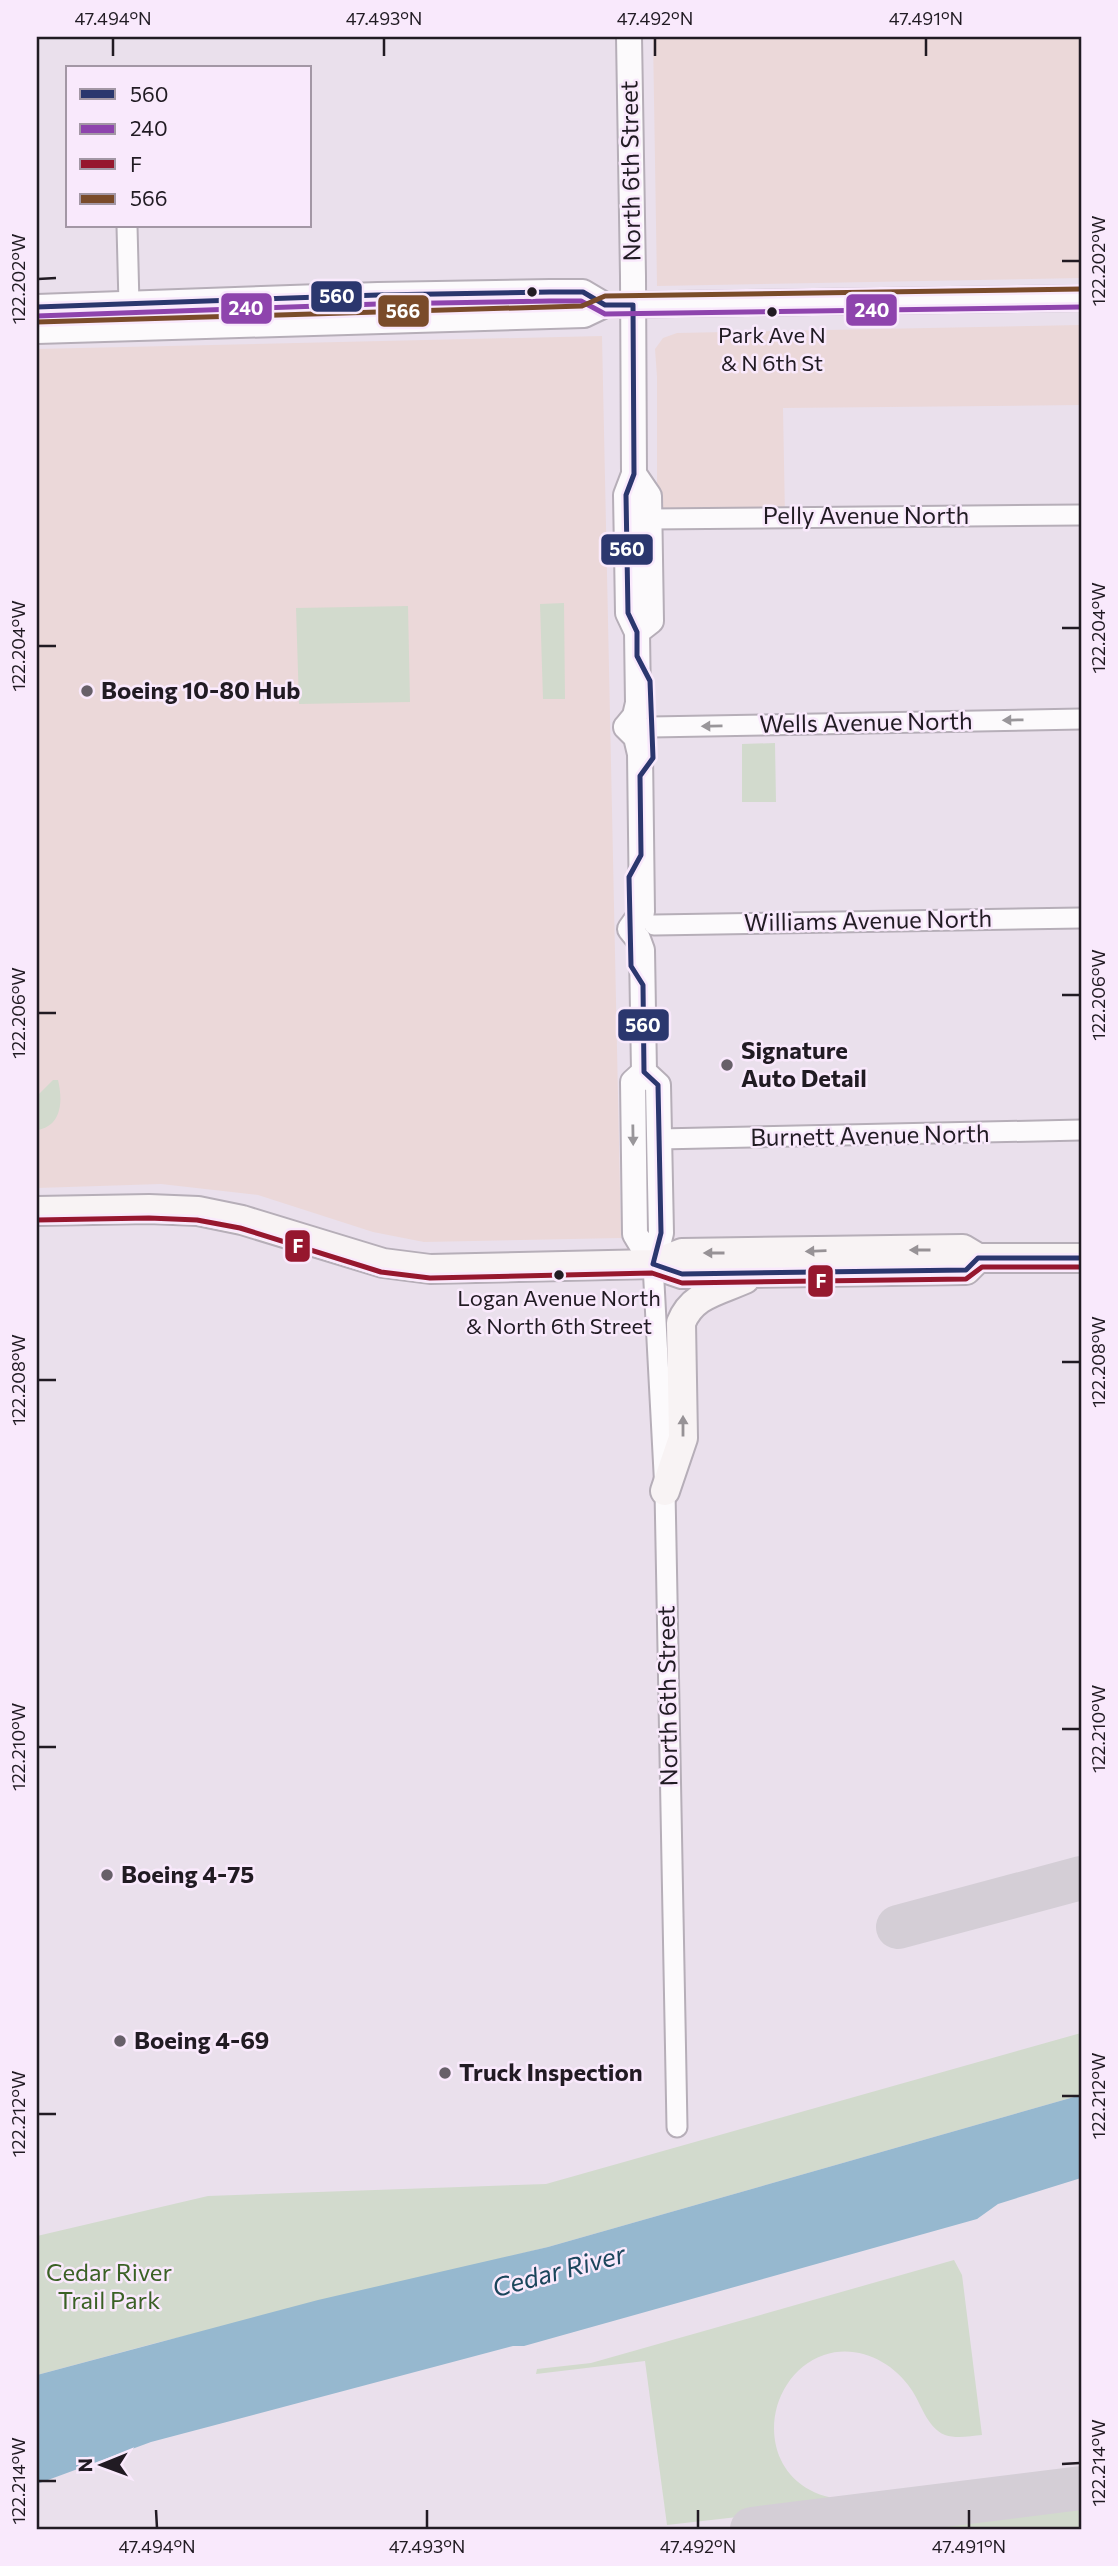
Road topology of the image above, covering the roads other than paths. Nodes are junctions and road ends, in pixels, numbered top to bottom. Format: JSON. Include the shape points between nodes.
{"nodes":[{"id":1,"x":629,"y":37,"type":"edge"},
{"id":2,"x":127,"y":228,"type":"edge"},
{"id":3,"x":1081,"y":298,"type":"edge"},
{"id":4,"x":129,"y":304,"type":"junction"},
{"id":5,"x":605,"y":305,"type":"junction"},
{"id":6,"x":633,"y":305,"type":"junction"},
{"id":7,"x":37,"y":307,"type":"edge"},
{"id":8,"x":37,"y":331,"type":"edge"},
{"id":9,"x":634,"y":474,"type":"junction"},
{"id":10,"x":1081,"y":515,"type":"edge"},
{"id":11,"x":650,"y":519,"type":"junction"},
{"id":12,"x":637,"y":644,"type":"junction"},
{"id":13,"x":1081,"y":719,"type":"edge"},
{"id":14,"x":651,"y":727,"type":"junction"},
{"id":15,"x":640,"y":776,"type":"junction"},
{"id":16,"x":641,"y":855,"type":"junction"},
{"id":17,"x":1081,"y":918,"type":"edge"},
{"id":18,"x":654,"y":925,"type":"junction"},
{"id":19,"x":643,"y":985,"type":"junction"},
{"id":20,"x":644,"y":1072,"type":"junction"},
{"id":21,"x":1081,"y":1130,"type":"edge"},
{"id":22,"x":659,"y":1139,"type":"junction"},
{"id":23,"x":37,"y":1211,"type":"edge"},
{"id":24,"x":978,"y":1258,"type":"junction"},
{"id":25,"x":1081,"y":1258,"type":"edge"},
{"id":26,"x":653,"y":1264,"type":"junction"},
{"id":27,"x":758,"y":1272,"type":"junction"},
{"id":28,"x":665,"y":1491,"type":"junction"},
{"id":29,"x":677,"y":2127,"type":"dead end"}],
"edges":[{"from":1,"to":6,"type":"street","name":"North 6th Street"},
{"from":2,"to":4,"type":"street"},
{"from":3,"to":6,"type":"street"},
{"from":4,"to":5,"type":"street","via":[[583,292]]},
{"from":4,"to":7,"type":"street"},
{"from":5,"to":6,"type":"street"},
{"from":5,"to":8,"type":"street","via":[[584,314]]},
{"from":6,"to":9,"type":"street","name":"North 6th Street"},
{"from":9,"to":11,"type":"street","name":"North 6th Street","via":[[649,496]]},
{"from":9,"to":12,"type":"street","name":"North 6th Street","via":[[626,495],[628,613]]},
{"from":10,"to":11,"type":"street","name":"Pelly Avenue North"},
{"from":11,"to":12,"type":"street","name":"North 6th Street","via":[[651,621]]},
{"from":12,"to":14,"type":"street","name":"North 6th Street","via":[[650,681]]},
{"from":12,"to":15,"type":"street","name":"North 6th Street","via":[[625,676],[626,758]]},
{"from":13,"to":14,"type":"street","name":"Wells Avenue North","one_way":true},
{"from":14,"to":15,"type":"street","name":"North 6th Street","via":[[653,758]]},
{"from":15,"to":16,"type":"street","name":"North 6th Street"},
{"from":16,"to":18,"type":"street","name":"North 6th Street","via":[[653,876]]},
{"from":16,"to":19,"type":"street","name":"North 6th Street","via":[[629,877],[631,965]]},
{"from":17,"to":18,"type":"street","name":"Williams Avenue North"},
{"from":18,"to":19,"type":"street","name":"North 6th Street","via":[[656,972]]},
{"from":19,"to":20,"type":"street","name":"North 6th Street"},
{"from":20,"to":22,"type":"street","name":"North 6th Street","via":[[657,1086]]},
{"from":20,"to":26,"type":"street","name":"North 6th Street","one_way":true,"via":[[633,1082],[635,1234]]},
{"from":21,"to":22,"type":"street","name":"Burnett Avenue North"},
{"from":22,"to":26,"type":"street","name":"North 6th Street","via":[[661,1233]]},
{"from":23,"to":26,"type":"main road","via":[[198,1211],[383,1263],[430,1269]]},
{"from":24,"to":25,"type":"main road"},
{"from":24,"to":26,"type":"main road","one_way":true,"via":[[963,1249],[682,1253]]},
{"from":24,"to":27,"type":"main road","via":[[966,1270]]},
{"from":26,"to":27,"type":"main road","via":[[682,1274]]},
{"from":26,"to":28,"type":"street","name":"North 6th Street"},
{"from":28,"to":27,"type":"main road","one_way":true,"via":[[683,1438],[681,1323],[685,1312],[695,1300]]},
{"from":28,"to":29,"type":"street","name":"North 6th Street"}]}
